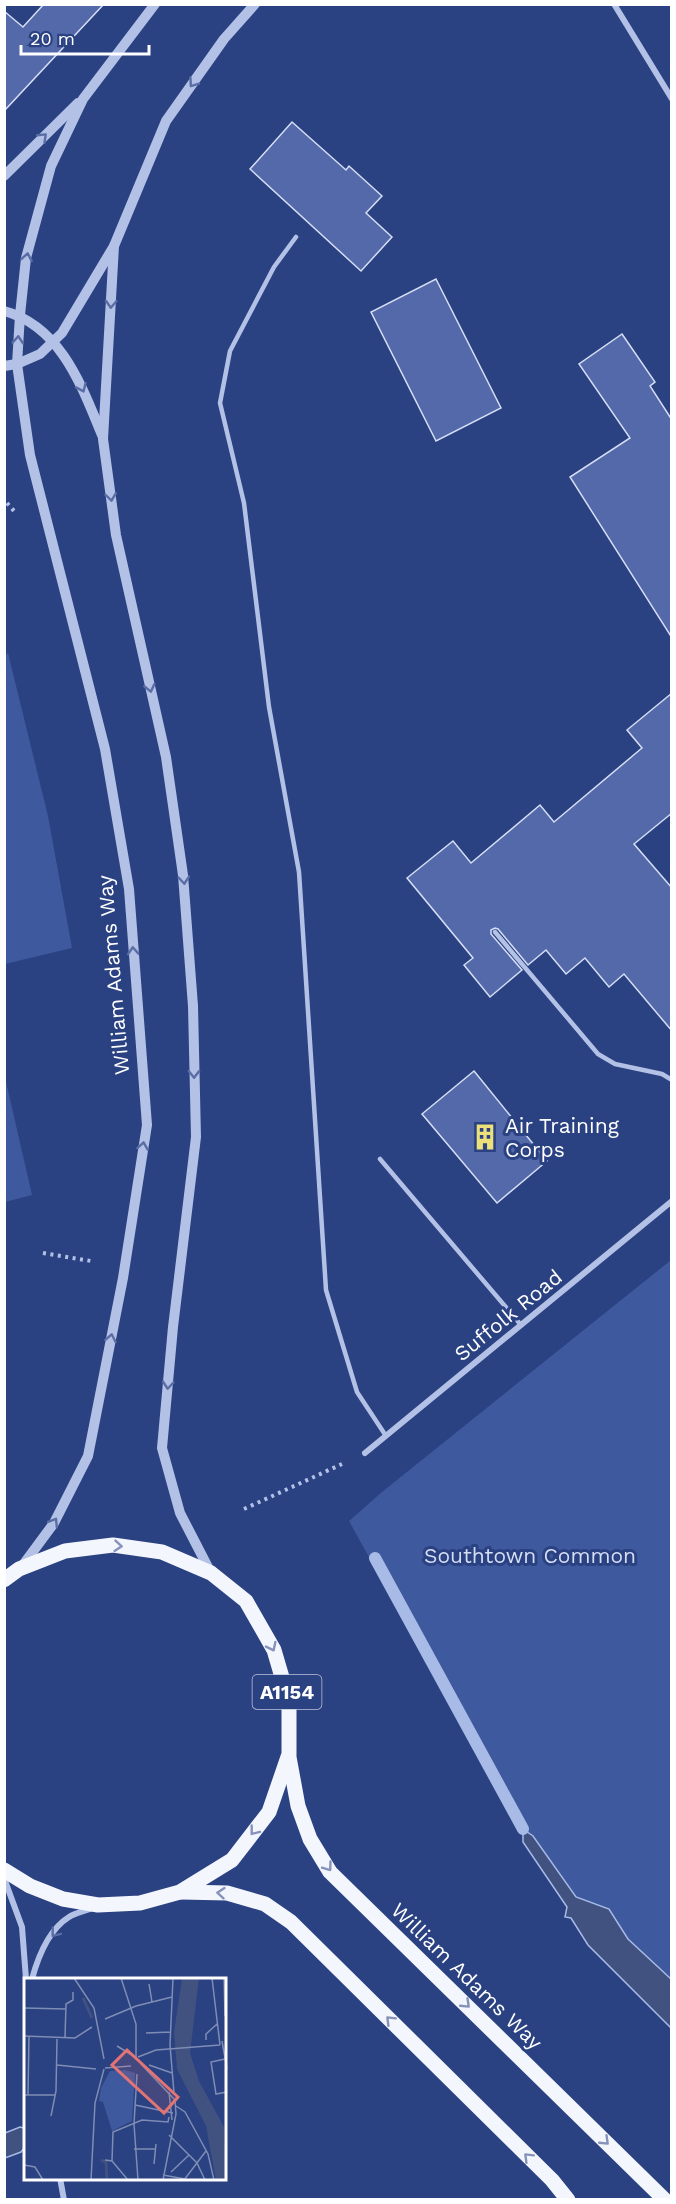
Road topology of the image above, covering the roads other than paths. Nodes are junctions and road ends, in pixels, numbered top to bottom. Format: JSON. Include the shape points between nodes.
{"nodes":[{"id":1,"x":155,"y":4,"type":"edge"},
{"id":2,"x":255,"y":4,"type":"edge"},
{"id":3,"x":614,"y":4,"type":"edge"},
{"id":4,"x":83,"y":99,"type":"junction"},
{"id":5,"x":672,"y":99,"type":"edge"},
{"id":6,"x":4,"y":176,"type":"edge"},
{"id":7,"x":296,"y":237,"type":"dead end"},
{"id":8,"x":114,"y":246,"type":"junction"},
{"id":9,"x":4,"y":311,"type":"edge"},
{"id":10,"x":20,"y":315,"type":"junction"},
{"id":11,"x":54,"y":341,"type":"junction"},
{"id":12,"x":17,"y":364,"type":"junction"},
{"id":13,"x":4,"y":366,"type":"edge"},
{"id":14,"x":103,"y":439,"type":"junction"},
{"id":15,"x":495,"y":932,"type":"dead end"},
{"id":16,"x":672,"y":1080,"type":"edge"},
{"id":17,"x":380,"y":1159,"type":"dead end"},
{"id":18,"x":672,"y":1202,"type":"edge"},
{"id":19,"x":521,"y":1326,"type":"junction"},
{"id":20,"x":386,"y":1436,"type":"junction"},
{"id":21,"x":365,"y":1453,"type":"road end"},
{"id":22,"x":19,"y":1569,"type":"junction"},
{"id":23,"x":211,"y":1573,"type":"junction"},
{"id":24,"x":4,"y":1580,"type":"edge"},
{"id":25,"x":289,"y":1754,"type":"junction"},
{"id":26,"x":4,"y":1870,"type":"edge"},
{"id":27,"x":4,"y":1878,"type":"edge"},
{"id":28,"x":180,"y":1892,"type":"junction"},
{"id":29,"x":98,"y":1905,"type":"junction"},
{"id":30,"x":26,"y":1978,"type":"edge"},
{"id":31,"x":32,"y":1978,"type":"edge"},
{"id":32,"x":60,"y":2180,"type":"edge"},
{"id":33,"x":64,"y":2199,"type":"edge"},
{"id":34,"x":568,"y":2199,"type":"edge"},
{"id":35,"x":665,"y":2199,"type":"edge"}],
"edges":[{"from":1,"to":4,"type":"street"},
{"from":2,"to":8,"type":"street","one_way":true,"via":[[224,39],[166,121]]},
{"from":3,"to":5,"type":"street"},
{"from":6,"to":4,"type":"street","one_way":true},
{"from":10,"to":4,"type":"street","name":"William Adams Way","one_way":true,"via":[[26,258],[38,207],[51,166]]},
{"from":7,"to":20,"type":"lane","via":[[274,267],[230,351],[220,403],[244,502],[270,707],[299,872],[326,1290],[357,1392]]},
{"from":8,"to":11,"type":"street"},
{"from":8,"to":14,"type":"street","one_way":true},
{"from":9,"to":10,"type":"street"},
{"from":10,"to":11,"type":"street"},
{"from":12,"to":10,"type":"street","name":"William Adams Way","one_way":true},
{"from":11,"to":12,"type":"street","via":[[40,354]]},
{"from":11,"to":14,"type":"street","one_way":true,"via":[[81,383]]},
{"from":12,"to":13,"type":"street"},
{"from":22,"to":12,"type":"street","name":"William Adams Way","one_way":true,"via":[[54,1523],[88,1456],[123,1278],[147,1125],[129,889],[107,760],[30,455]]},
{"from":14,"to":23,"type":"street","one_way":true,"via":[[116,535],[166,758],[183,875],[193,1006],[196,1137],[162,1448],[180,1513]]},
{"from":15,"to":16,"type":"lane","via":[[598,1054],[615,1064],[662,1074]]},
{"from":17,"to":19,"type":"lane"},
{"from":18,"to":19,"type":"street","name":"Suffolk Road"},
{"from":19,"to":20,"type":"street","name":"Suffolk Road"},
{"from":20,"to":21,"type":"street","name":"Suffolk Road"},
{"from":22,"to":23,"type":"main road","number":"A1154","one_way":true,"via":[[65,1551],[113,1545],[162,1552]]},
{"from":22,"to":24,"type":"main road","number":"A1154"},
{"from":23,"to":25,"type":"main road","number":"A1154","one_way":true,"via":[[246,1601],[274,1650],[289,1701]]},
{"from":25,"to":28,"type":"main road","number":"A1154","one_way":true,"via":[[269,1812],[232,1860]]},
{"from":25,"to":35,"type":"main road","name":"William Adams Way","number":"A1154","one_way":true,"via":[[298,1806],[310,1839],[330,1872]]},
{"from":26,"to":29,"type":"main road","number":"A1154","via":[[52,1895]]},
{"from":27,"to":30,"type":"street","via":[[22,1927]]},
{"from":28,"to":29,"type":"main road","number":"A1154","via":[[140,1904]]},
{"from":34,"to":28,"type":"main road","number":"A1154","one_way":true,"via":[[291,1922],[265,1904],[227,1893]]},
{"from":29,"to":31,"type":"street","one_way":true,"via":[[69,1917],[55,1930],[39,1955]]},
{"from":32,"to":33,"type":"street"}]}
